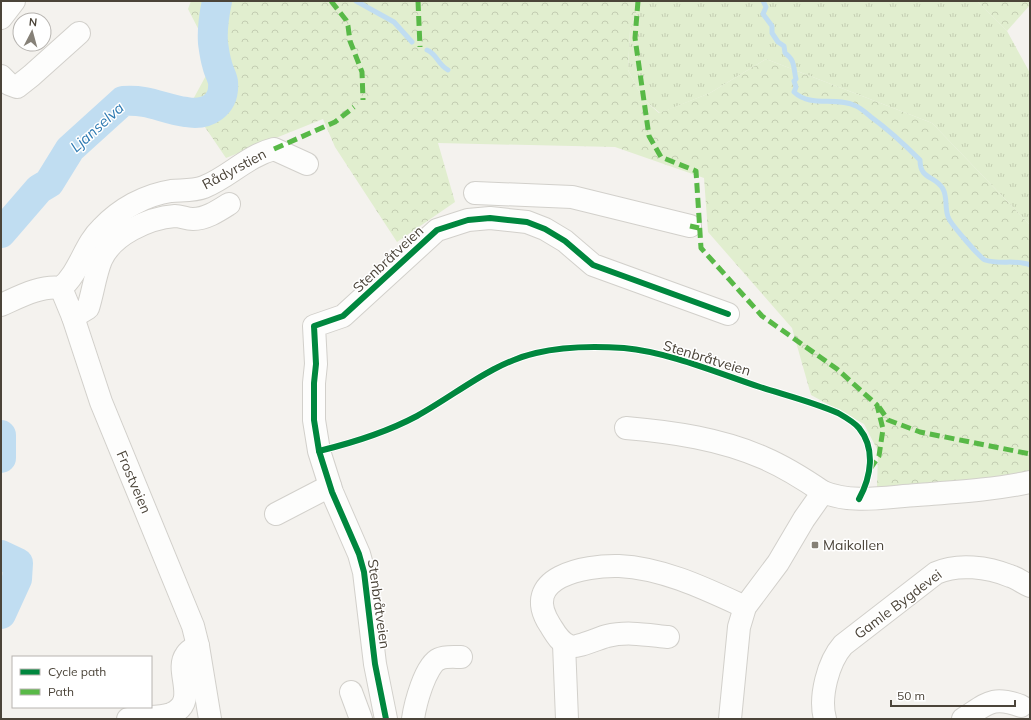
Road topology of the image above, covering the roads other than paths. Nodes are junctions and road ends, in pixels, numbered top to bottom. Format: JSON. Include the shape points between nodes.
{"nodes":[{"id":1,"x":14,"y":1,"type":"edge"},
{"id":2,"x":1,"y":18,"type":"edge"},
{"id":3,"x":78,"y":33,"type":"dead end"},
{"id":4,"x":1,"y":76,"type":"edge"},
{"id":5,"x":307,"y":164,"type":"dead end"},
{"id":6,"x":475,"y":193,"type":"dead end"},
{"id":7,"x":531,"y":195,"type":"junction"},
{"id":8,"x":229,"y":204,"type":"dead end"},
{"id":9,"x":527,"y":222,"type":"junction"},
{"id":10,"x":690,"y":226,"type":"dead end"},
{"id":11,"x":61,"y":288,"type":"junction"},
{"id":12,"x":1,"y":305,"type":"edge"},
{"id":13,"x":728,"y":314,"type":"dead end"},
{"id":14,"x":73,"y":317,"type":"junction"},
{"id":15,"x":636,"y":429,"type":"dead end"},
{"id":16,"x":1030,"y":482,"type":"edge"},
{"id":17,"x":330,"y":486,"type":"junction"},
{"id":18,"x":823,"y":492,"type":"junction"},
{"id":19,"x":276,"y":514,"type":"dead end"},
{"id":20,"x":1030,"y":586,"type":"edge"},
{"id":21,"x":745,"y":607,"type":"junction"},
{"id":22,"x":668,"y":637,"type":"dead end"},
{"id":23,"x":564,"y":644,"type":"junction"},
{"id":24,"x":198,"y":646,"type":"junction"},
{"id":25,"x":461,"y":657,"type":"dead end"},
{"id":26,"x":351,"y":692,"type":"dead end"},
{"id":27,"x":1021,"y":706,"type":"dead end"},
{"id":28,"x":128,"y":719,"type":"edge"},
{"id":29,"x":210,"y":719,"type":"edge"},
{"id":30,"x":361,"y":719,"type":"edge"},
{"id":31,"x":386,"y":719,"type":"edge"},
{"id":32,"x":413,"y":719,"type":"edge"},
{"id":33,"x":567,"y":719,"type":"edge"},
{"id":34,"x":730,"y":719,"type":"edge"},
{"id":35,"x":825,"y":719,"type":"edge"},
{"id":36,"x":963,"y":719,"type":"edge"}],
"edges":[{"from":1,"to":2,"type":"street"},
{"from":3,"to":4,"type":"street","via":[[17,87],[9,84]]},
{"from":5,"to":11,"type":"street","name":"Rådyrstien","via":[[274,149],[255,155],[204,187],[161,193],[129,206],[94,237],[73,275]]},
{"from":6,"to":7,"type":"street"},
{"from":7,"to":9,"type":"street"},
{"from":7,"to":10,"type":"street","via":[[572,198]]},
{"from":8,"to":14,"type":"street","via":[[201,218],[191,219],[182,216],[158,220],[131,230],[119,238],[101,260],[88,308]]},
{"from":9,"to":13,"type":"street","name":"Stenbråtveien","via":[[565,241],[593,265]]},
{"from":9,"to":17,"type":"street","name":"Stenbråtveien","via":[[490,218],[468,220],[443,227],[424,240],[343,316],[314,326],[314,420],[319,451]]},
{"from":11,"to":12,"type":"street","via":[[32,292]]},
{"from":11,"to":14,"type":"street","name":"Frostveien"},
{"from":14,"to":24,"type":"street","name":"Frostveien","via":[[101,402],[180,590]]},
{"from":15,"to":18,"type":"street","via":[[694,436],[747,452],[780,466]]},
{"from":16,"to":18,"type":"street","via":[[989,490],[859,499],[836,497]]},
{"from":17,"to":19,"type":"street"},
{"from":17,"to":31,"type":"street","name":"Stenbråtveien","via":[[364,572],[377,679]]},
{"from":18,"to":21,"type":"street","via":[[778,563]]},
{"from":20,"to":35,"type":"street","name":"Gamle Bygdevei","via":[[1010,576],[989,570],[960,566],[936,573],[843,645],[836,654],[830,664],[825,689]]},
{"from":21,"to":23,"type":"street","via":[[706,588],[637,569],[619,566],[571,571],[550,583],[542,608],[545,618]]},
{"from":21,"to":34,"type":"street","via":[[738,627]]},
{"from":22,"to":23,"type":"street","via":[[621,633],[572,647]]},
{"from":23,"to":33,"type":"street"},
{"from":24,"to":28,"type":"street","via":[[186,655],[184,660],[186,691],[179,709],[171,714]]},
{"from":24,"to":29,"type":"street","name":"Frostveien"},
{"from":25,"to":32,"type":"street","via":[[440,658],[433,662],[420,691]]},
{"from":26,"to":30,"type":"street"},
{"from":27,"to":36,"type":"street","via":[[995,700]]}]}
